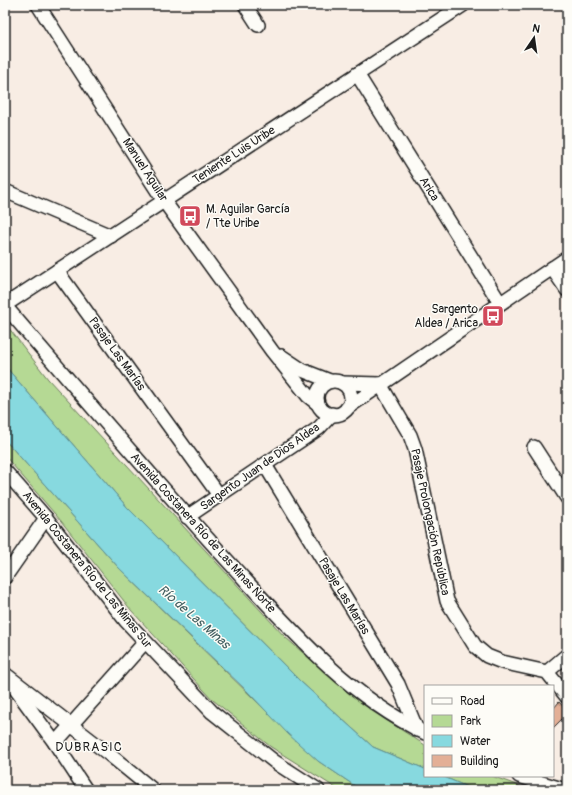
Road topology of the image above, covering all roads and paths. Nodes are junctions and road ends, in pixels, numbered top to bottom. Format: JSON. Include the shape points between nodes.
{"nodes":[{"id":1,"x":38,"y":5,"type":"edge"},
{"id":2,"x":245,"y":5,"type":"edge"},
{"id":3,"x":463,"y":5,"type":"edge"},
{"id":4,"x":258,"y":25,"type":"dead end"},
{"id":5,"x":357,"y":74,"type":"junction"},
{"id":6,"x":5,"y":191,"type":"edge"},
{"id":7,"x":164,"y":201,"type":"junction"},
{"id":8,"x":111,"y":236,"type":"junction"},
{"id":9,"x":567,"y":258,"type":"edge"},
{"id":10,"x":552,"y":268,"type":"junction"},
{"id":11,"x":57,"y":271,"type":"junction"},
{"id":12,"x":567,"y":290,"type":"edge"},
{"id":13,"x":500,"y":303,"type":"junction"},
{"id":14,"x":5,"y":305,"type":"edge"},
{"id":15,"x":272,"y":351,"type":"junction"},
{"id":16,"x":336,"y":382,"type":"junction"},
{"id":17,"x":380,"y":384,"type":"junction"},
{"id":18,"x":318,"y":404,"type":"junction"},
{"id":19,"x":347,"y":408,"type":"junction"},
{"id":20,"x":332,"y":414,"type":"junction"},
{"id":21,"x":534,"y":447,"type":"dead end"},
{"id":22,"x":264,"y":465,"type":"junction"},
{"id":23,"x":5,"y":471,"type":"edge"},
{"id":24,"x":219,"y":495,"type":"junction"},
{"id":25,"x":567,"y":498,"type":"edge"},
{"id":26,"x":187,"y":517,"type":"junction"},
{"id":27,"x":46,"y":518,"type":"junction"},
{"id":28,"x":5,"y":577,"type":"edge"},
{"id":29,"x":145,"y":642,"type":"junction"},
{"id":30,"x":567,"y":655,"type":"edge"},
{"id":31,"x":547,"y":672,"type":"junction"},
{"id":32,"x":5,"y":675,"type":"edge"},
{"id":33,"x":567,"y":697,"type":"edge"},
{"id":34,"x":72,"y":725,"type":"junction"},
{"id":35,"x":421,"y":732,"type":"edge"},
{"id":36,"x":55,"y":743,"type":"junction"},
{"id":37,"x":522,"y":777,"type":"edge"},
{"id":38,"x":86,"y":790,"type":"edge"},
{"id":39,"x":153,"y":790,"type":"edge"},
{"id":40,"x":318,"y":790,"type":"edge"},
{"id":41,"x":565,"y":790,"type":"edge"}],
"edges":[{"from":1,"to":7,"type":"street","name":"Manuel Aguilar"},
{"from":2,"to":4,"type":"street"},
{"from":3,"to":5,"type":"street","name":"Teniente Luis Uribe"},
{"from":5,"to":7,"type":"street","name":"Teniente Luis Uribe"},
{"from":5,"to":13,"type":"street","name":"Arica"},
{"from":6,"to":8,"type":"street"},
{"from":7,"to":8,"type":"street","name":"Teniente Luis Uribe"},
{"from":7,"to":15,"type":"street","name":"Manuel Aguilar"},
{"from":8,"to":11,"type":"street","name":"Teniente Luis Uribe"},
{"from":9,"to":10,"type":"street"},
{"from":10,"to":12,"type":"street"},
{"from":10,"to":13,"type":"street"},
{"from":11,"to":14,"type":"street","name":"Teniente Luis Uribe"},
{"from":11,"to":24,"type":"street","name":"Pasaje Las Marías"},
{"from":13,"to":17,"type":"street"},
{"from":14,"to":26,"type":"street","name":"Avenida Costanera Río de Las Minas Norte"},
{"from":15,"to":16,"type":"street","name":"Manuel Aguilar","via":[[302,370]]},
{"from":15,"to":18,"type":"street","name":"Manuel Aguilar","via":[[308,396]]},
{"from":16,"to":17,"type":"street"},
{"from":16,"to":18,"type":"street","via":[[320,387]]},
{"from":16,"to":19,"type":"street","via":[[346,386],[351,397]]},
{"from":17,"to":19,"type":"street"},
{"from":17,"to":31,"type":"street","name":"Pasaje Prolongación República","via":[[410,435],[415,449],[447,601],[475,646],[487,656]]},
{"from":18,"to":20,"type":"street"},
{"from":19,"to":20,"type":"street"},
{"from":20,"to":22,"type":"street","name":"Sargento Juan de Dios Aldea","via":[[319,428]]},
{"from":21,"to":25,"type":"street"},
{"from":22,"to":24,"type":"street","name":"Sargento Juan de Dios Aldea"},
{"from":22,"to":35,"type":"street","name":"Pasaje Las Marías","via":[[398,684]]},
{"from":23,"to":27,"type":"street","name":"Avenida Costanera Río de Las Minas Sur"},
{"from":24,"to":26,"type":"street","name":"Sargento Juan de Dios Aldea"},
{"from":26,"to":35,"type":"street","name":"Avenida Costanera Río de Las Minas Norte","via":[[299,639],[334,672],[374,704]]},
{"from":27,"to":28,"type":"street"},
{"from":27,"to":29,"type":"street","name":"Avenida Costanera Río de Las Minas Sur"},
{"from":29,"to":34,"type":"street"},
{"from":29,"to":40,"type":"street","name":"Avenida Costanera Río de Las Minas Sur","via":[[212,712],[275,762]]},
{"from":30,"to":31,"type":"street"},
{"from":31,"to":33,"type":"street"},
{"from":32,"to":34,"type":"street"},
{"from":32,"to":36,"type":"street"},
{"from":34,"to":36,"type":"street"},
{"from":34,"to":39,"type":"street"},
{"from":36,"to":38,"type":"street"},
{"from":37,"to":41,"type":"street"}]}
